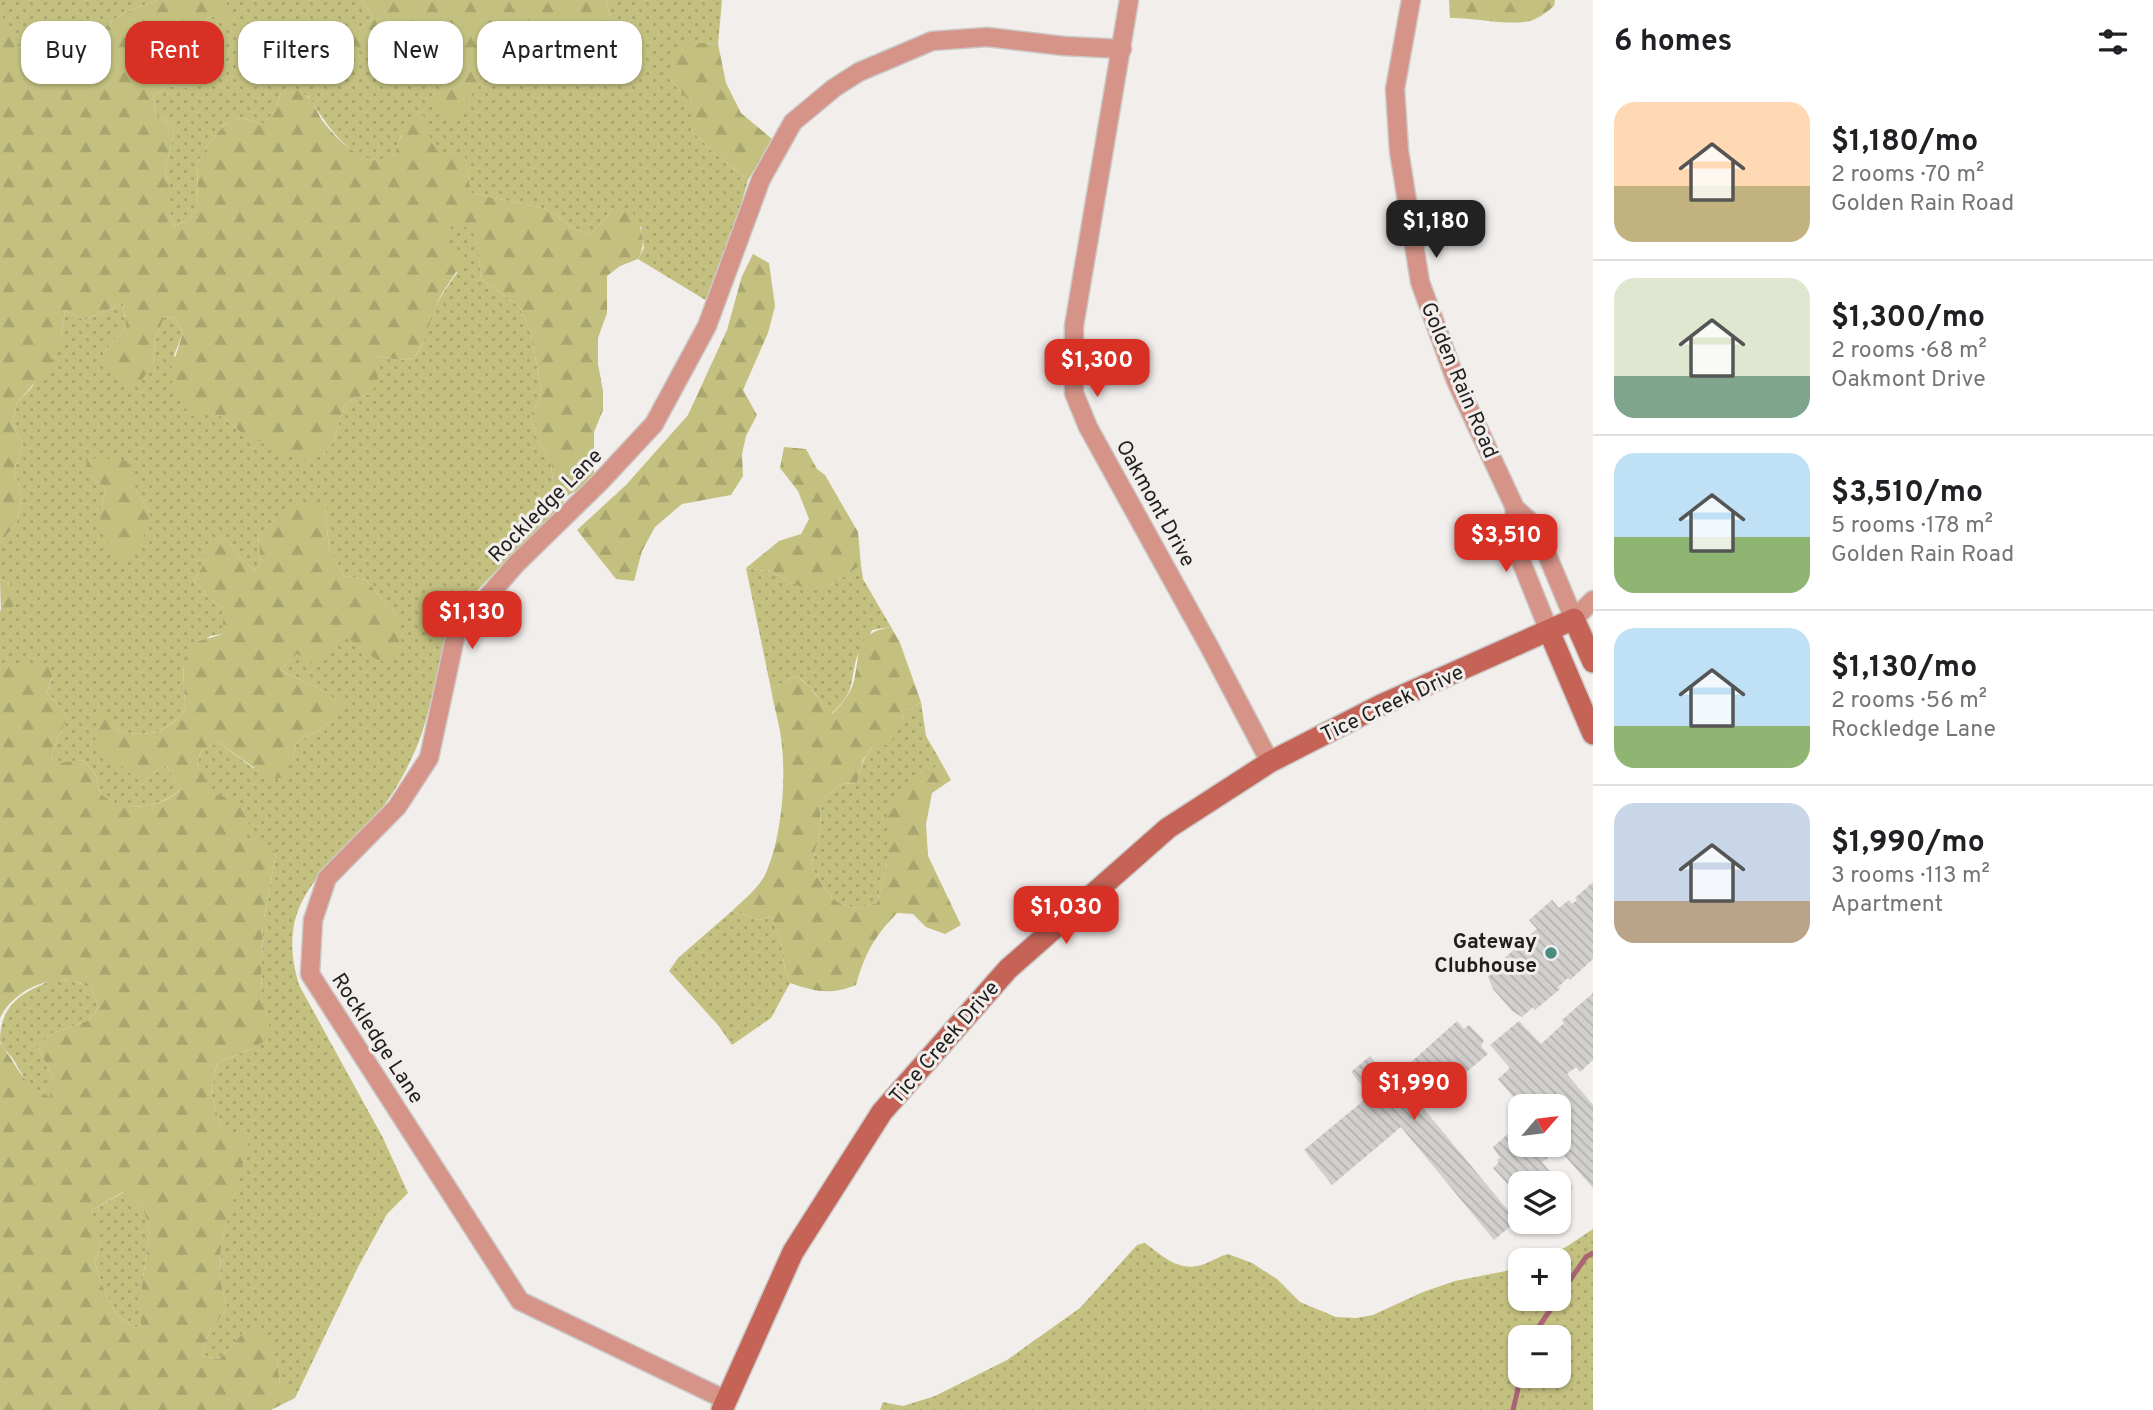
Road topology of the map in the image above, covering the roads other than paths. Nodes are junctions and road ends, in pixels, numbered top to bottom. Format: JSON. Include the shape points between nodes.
{"nodes":[{"id":1,"x":1129,"y":0,"type":"edge"},
{"id":2,"x":1411,"y":0,"type":"edge"},
{"id":3,"x":1122,"y":49,"type":"junction"},
{"id":4,"x":1515,"y":508,"type":"junction"},
{"id":5,"x":1593,"y":600,"type":"edge"},
{"id":6,"x":1584,"y":619,"type":"edge"},
{"id":7,"x":1549,"y":631,"type":"junction"},
{"id":8,"x":1593,"y":662,"type":"edge"},
{"id":9,"x":1593,"y":734,"type":"edge"},
{"id":10,"x":1270,"y":762,"type":"junction"},
{"id":11,"x":724,"y":1405,"type":"edge"}],
"edges":[{"from":1,"to":3,"type":"street","name":"Oakmont Drive"},
{"from":2,"to":4,"type":"street","name":"Golden Rain Road","via":[[1395,89],[1399,150],[1420,282],[1456,381]]},
{"from":3,"to":10,"type":"street","name":"Oakmont Drive","via":[[1074,326],[1074,393],[1088,428]]},
{"from":3,"to":11,"type":"street","name":"Rockledge Lane","via":[[987,37],[932,41],[859,72],[793,122],[761,178],[707,326],[654,424],[516,564],[456,634],[429,758],[397,807],[327,878],[313,920],[310,974],[520,1301]]},
{"from":4,"to":6,"type":"street","name":"Golden Rain Road","via":[[1535,526]]},
{"from":4,"to":7,"type":"street","name":"Golden Rain Road","via":[[1513,541]]},
{"from":5,"to":6,"type":"street","name":"Tice Creek Drive"},
{"from":6,"to":7,"type":"street","name":"Tice Creek Drive"},
{"from":6,"to":8,"type":"street","name":"Golden Rain Road"},
{"from":7,"to":9,"type":"street","name":"Golden Rain Road"},
{"from":7,"to":10,"type":"street","name":"Tice Creek Drive","via":[[1381,705]]},
{"from":10,"to":11,"type":"street","name":"Tice Creek Drive","via":[[1168,828],[1008,969],[882,1112],[793,1252]]}]}
